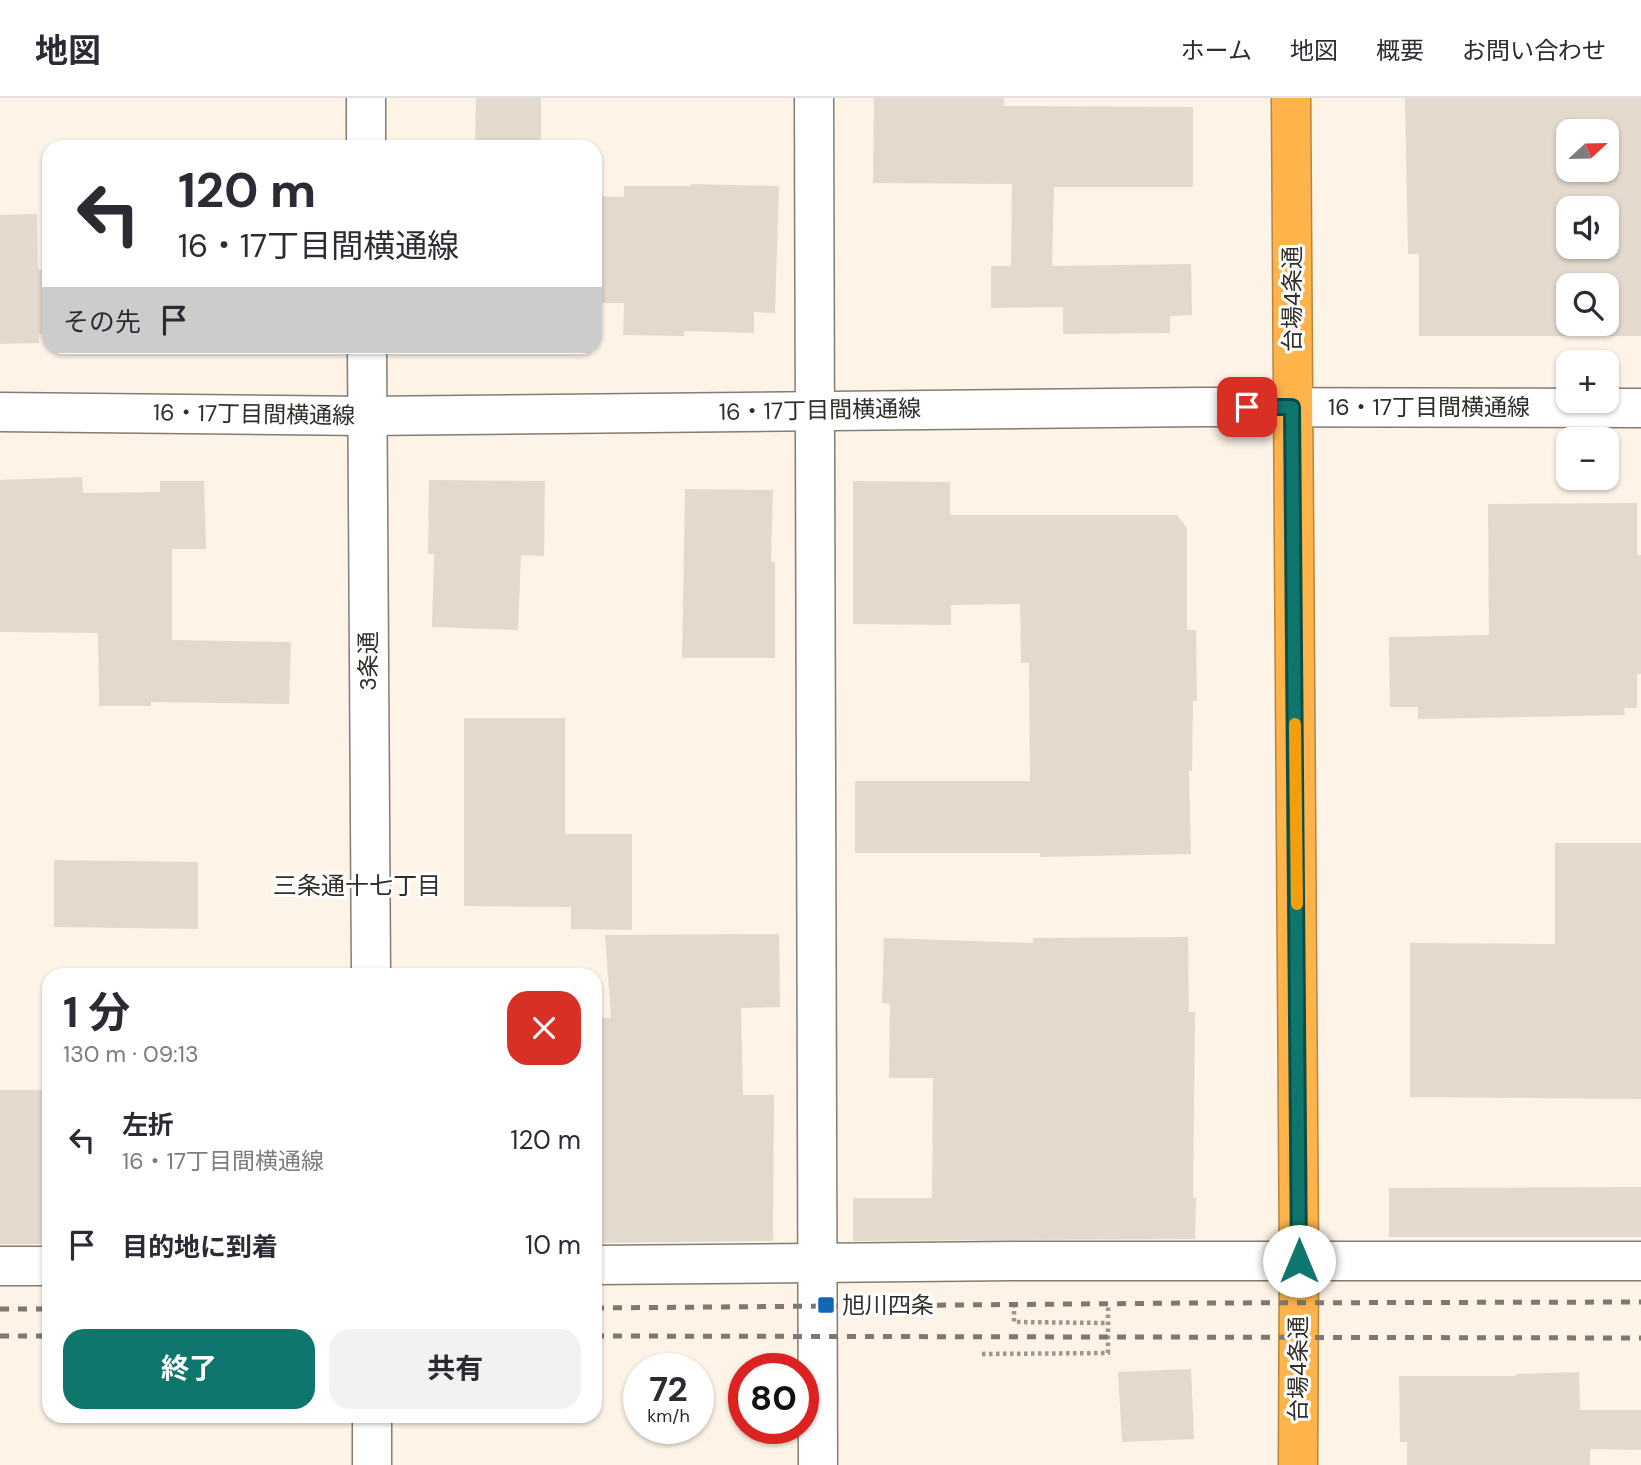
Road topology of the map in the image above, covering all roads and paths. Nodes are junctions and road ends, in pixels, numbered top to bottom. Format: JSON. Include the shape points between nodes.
{"nodes":[{"id":1,"x":366,"y":98,"type":"edge"},
{"id":2,"x":814,"y":98,"type":"edge"},
{"id":3,"x":1291,"y":98,"type":"edge"},
{"id":4,"x":366,"y":140,"type":"edge"},
{"id":5,"x":366,"y":354,"type":"edge"},
{"id":6,"x":1292,"y":407,"type":"junction"},
{"id":7,"x":1641,"y":408,"type":"edge"},
{"id":8,"x":814,"y":410,"type":"junction"},
{"id":9,"x":0,"y":412,"type":"edge"},
{"id":10,"x":366,"y":416,"type":"junction"},
{"id":11,"x":370,"y":968,"type":"edge"},
{"id":12,"x":1299,"y":1261,"type":"junction"},
{"id":13,"x":1641,"y":1261,"type":"edge"},
{"id":14,"x":602,"y":1265,"type":"edge"},
{"id":15,"x":818,"y":1265,"type":"junction"},
{"id":16,"x":0,"y":1266,"type":"edge"},
{"id":17,"x":42,"y":1266,"type":"edge"},
{"id":18,"x":1108,"y":1298,"type":"dead end"},
{"id":19,"x":1014,"y":1322,"type":"dead end"},
{"id":20,"x":1108,"y":1323,"type":"junction"},
{"id":21,"x":982,"y":1353,"type":"dead end"},
{"id":22,"x":372,"y":1423,"type":"edge"},
{"id":23,"x":372,"y":1465,"type":"edge"},
{"id":24,"x":818,"y":1465,"type":"edge"},
{"id":25,"x":1298,"y":1465,"type":"edge"}],
"edges":[{"from":1,"to":4,"type":"street"},
{"from":2,"to":8,"type":"street"},
{"from":3,"to":6,"type":"highway","name":"台場4条通"},
{"from":5,"to":10,"type":"street","name":"3条通"},
{"from":6,"to":7,"type":"street","name":"16・17丁目間横通線"},
{"from":6,"to":8,"type":"street","name":"16・17丁目間横通線"},
{"from":6,"to":12,"type":"highway","name":"台場4条通"},
{"from":8,"to":10,"type":"street","name":"16・17丁目間横通線"},
{"from":8,"to":15,"type":"street"},
{"from":9,"to":10,"type":"street","name":"16・17丁目間横通線"},
{"from":10,"to":11,"type":"street","name":"3条通"},
{"from":12,"to":13,"type":"street"},
{"from":12,"to":15,"type":"street"},
{"from":12,"to":25,"type":"highway","name":"台場4条通"},
{"from":14,"to":15,"type":"street"},
{"from":15,"to":24,"type":"street"},
{"from":16,"to":17,"type":"street"},
{"from":18,"to":20,"type":"path"},
{"from":19,"to":20,"type":"path"},
{"from":20,"to":21,"type":"path","via":[[1108,1353]]},
{"from":22,"to":23,"type":"street"}]}
